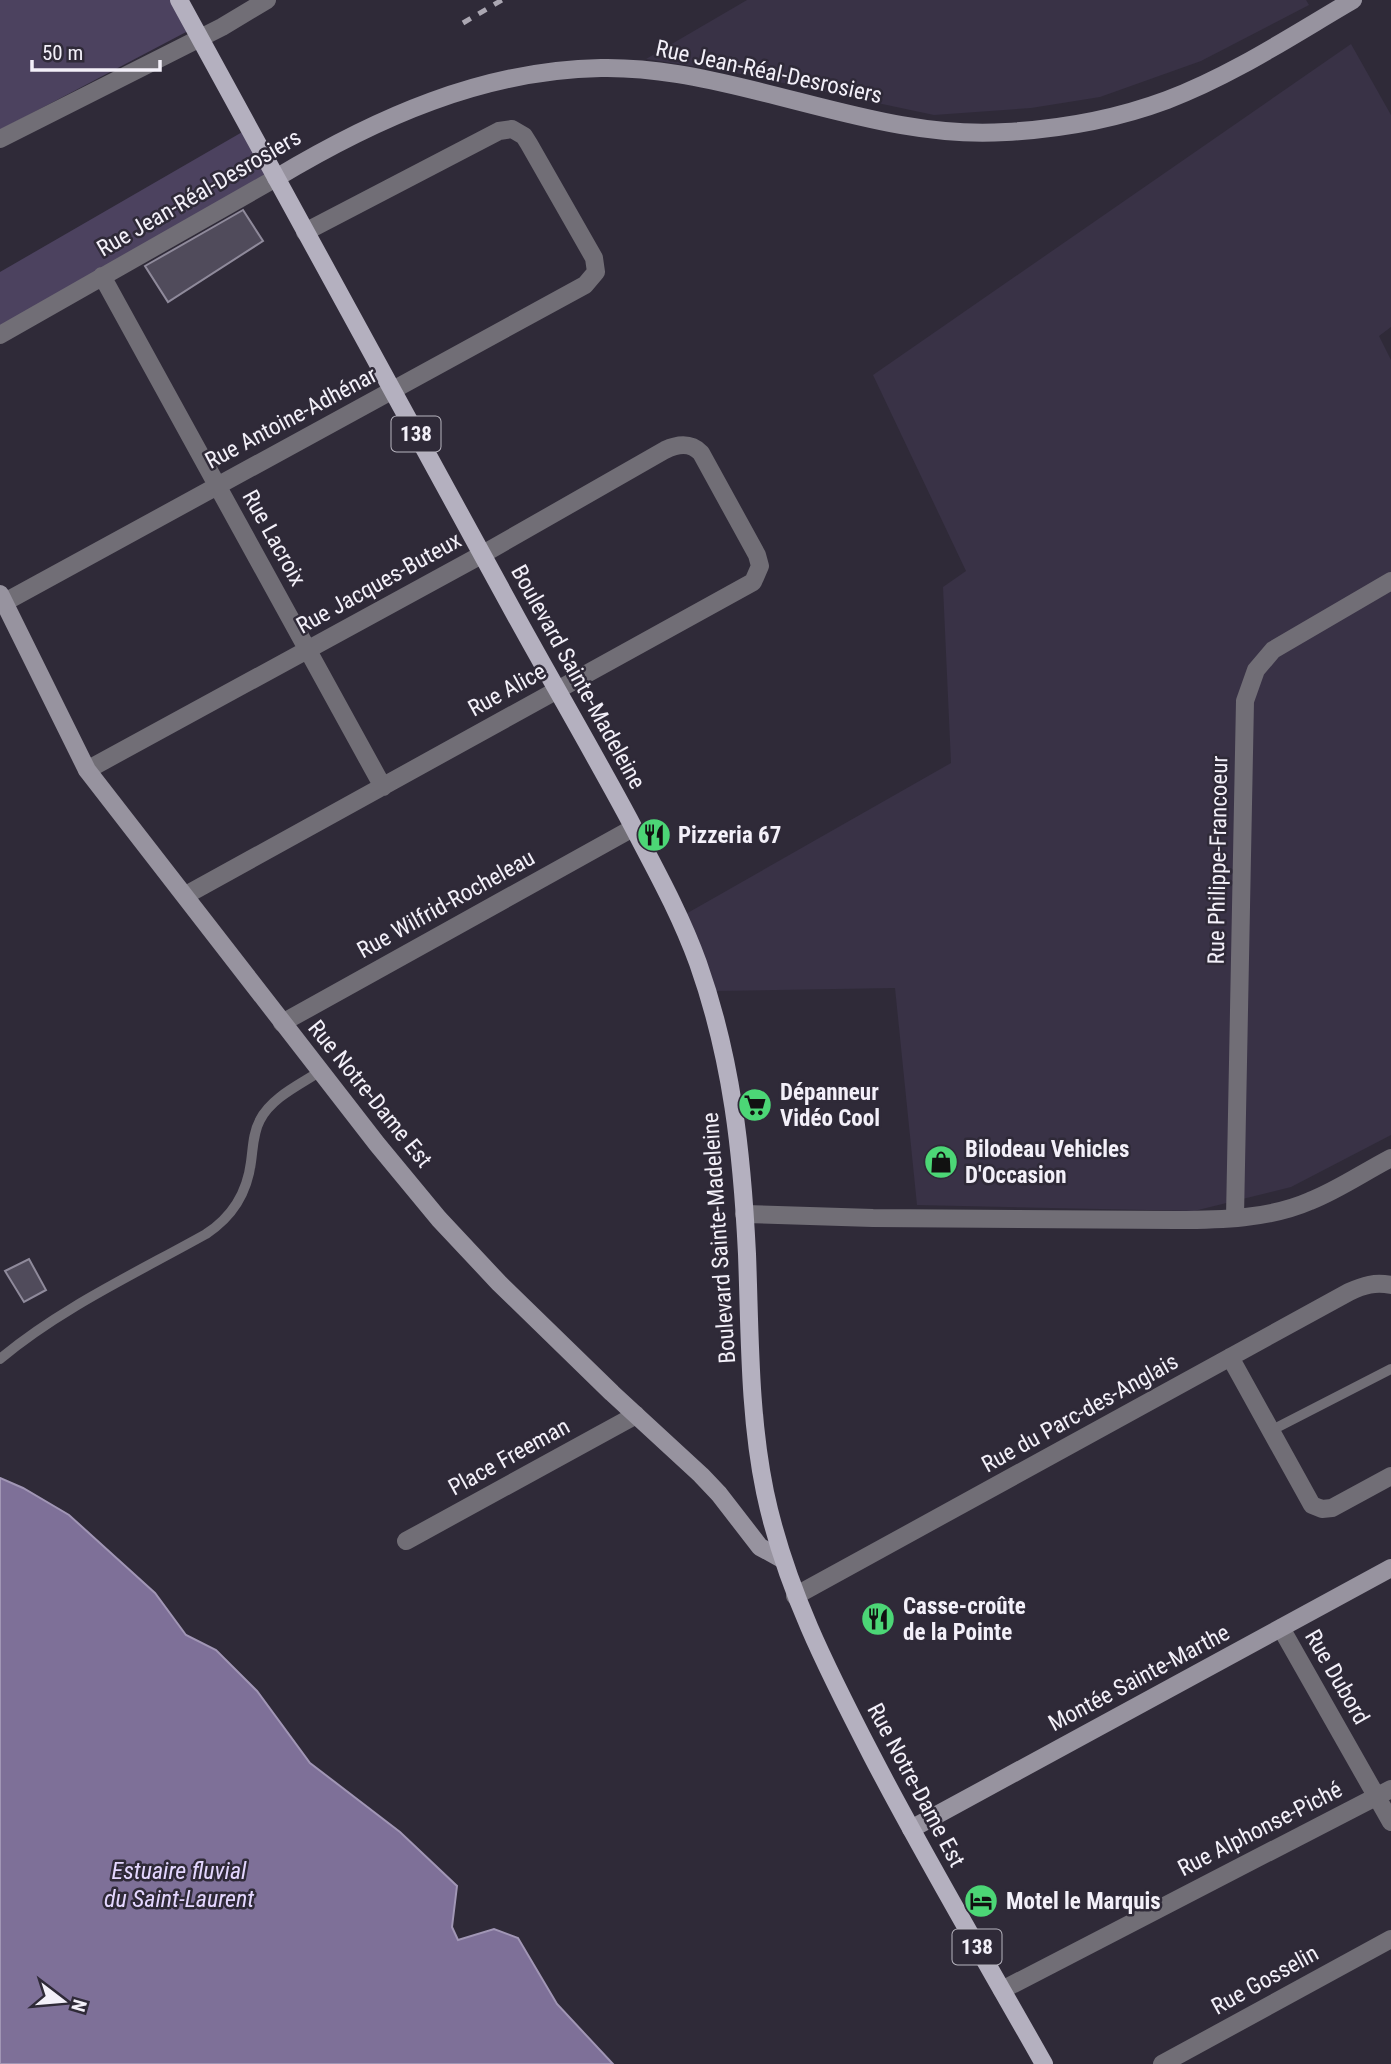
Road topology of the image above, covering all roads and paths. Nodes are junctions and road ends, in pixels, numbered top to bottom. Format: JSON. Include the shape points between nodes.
{"nodes":[{"id":1,"x":179,"y":0,"type":"edge"},
{"id":2,"x":267,"y":0,"type":"edge"},
{"id":3,"x":1353,"y":0,"type":"edge"},
{"id":4,"x":200,"y":38,"type":"junction"},
{"id":5,"x":0,"y":139,"type":"edge"},
{"id":6,"x":276,"y":178,"type":"junction"},
{"id":7,"x":305,"y":232,"type":"junction"},
{"id":8,"x":102,"y":276,"type":"junction"},
{"id":9,"x":0,"y":335,"type":"edge"},
{"id":10,"x":393,"y":392,"type":"junction"},
{"id":11,"x":694,"y":447,"type":"joint"},
{"id":12,"x":217,"y":485,"type":"junction"},
{"id":13,"x":483,"y":554,"type":"junction"},
{"id":14,"x":1391,"y":581,"type":"edge"},
{"id":15,"x":2,"y":598,"type":"edge"},
{"id":16,"x":307,"y":651,"type":"junction"},
{"id":17,"x":558,"y":690,"type":"junction"},
{"id":18,"x":87,"y":770,"type":"junction"},
{"id":19,"x":383,"y":787,"type":"junction"},
{"id":20,"x":633,"y":828,"type":"junction"},
{"id":21,"x":186,"y":895,"type":"junction"},
{"id":22,"x":282,"y":1023,"type":"junction"},
{"id":23,"x":319,"y":1072,"type":"junction"},
{"id":24,"x":1391,"y":1158,"type":"edge"},
{"id":25,"x":744,"y":1214,"type":"junction"},
{"id":26,"x":1235,"y":1217,"type":"junction"},
{"id":27,"x":1391,"y":1285,"type":"edge"},
{"id":28,"x":1230,"y":1357,"type":"junction"},
{"id":29,"x":0,"y":1359,"type":"edge"},
{"id":30,"x":1391,"y":1369,"type":"edge"},
{"id":31,"x":636,"y":1415,"type":"junction"},
{"id":32,"x":1270,"y":1430,"type":"junction"},
{"id":33,"x":1391,"y":1476,"type":"edge"},
{"id":34,"x":406,"y":1541,"type":"dead end"},
{"id":35,"x":782,"y":1559,"type":"junction"},
{"id":36,"x":1391,"y":1568,"type":"edge"},
{"id":37,"x":795,"y":1596,"type":"junction"},
{"id":38,"x":1281,"y":1628,"type":"junction"},
{"id":39,"x":1384,"y":1793,"type":"edge"},
{"id":40,"x":1391,"y":1822,"type":"edge"},
{"id":41,"x":911,"y":1829,"type":"junction"},
{"id":42,"x":1391,"y":1939,"type":"edge"},
{"id":43,"x":1002,"y":1990,"type":"junction"},
{"id":44,"x":1044,"y":2064,"type":"edge"},
{"id":45,"x":1162,"y":2064,"type":"edge"}],
"edges":[{"from":1,"to":4,"type":"main road","name":"Boulevard Sainte-Madeleine","number":"138"},
{"from":2,"to":4,"type":"street"},
{"from":3,"to":6,"type":"street","name":"Rue Jean-Réal-Desrosiers","via":[[1193,89],[1144,108],[1067,125],[991,133],[929,129],[676,73],[589,68],[528,74],[461,90],[401,112]]},
{"from":4,"to":5,"type":"street"},
{"from":4,"to":6,"type":"main road","name":"Boulevard Sainte-Madeleine","number":"138"},
{"from":6,"to":7,"type":"main road","name":"Boulevard Sainte-Madeleine","number":"138"},
{"from":6,"to":8,"type":"street","name":"Rue Jean-Réal-Desrosiers"},
{"from":7,"to":10,"type":"main road","name":"Boulevard Sainte-Madeleine","number":"138"},
{"from":7,"to":10,"type":"street","name":"Rue Antoine-Adhénar","via":[[499,131],[512,129],[524,136],[594,258],[596,272],[585,285]]},
{"from":8,"to":9,"type":"street","name":"Rue Jean-Réal-Desrosiers"},
{"from":8,"to":12,"type":"street","name":"Rue Lacroix"},
{"from":10,"to":12,"type":"street","name":"Rue Antoine-Adhénar"},
{"from":10,"to":13,"type":"main road","name":"Boulevard Sainte-Madeleine","number":"138"},
{"from":11,"to":13,"type":"street","name":"Rue Jacques-Buteux","via":[[678,445],[665,450]]},
{"from":11,"to":17,"type":"street","name":"Rue Alice","via":[[708,464],[757,555],[757,578]]},
{"from":12,"to":15,"type":"street","name":"Rue Antoine-Adhénar"},
{"from":12,"to":16,"type":"street","name":"Rue Lacroix"},
{"from":13,"to":16,"type":"street","name":"Rue Jacques-Buteux"},
{"from":13,"to":17,"type":"main road","name":"Boulevard Sainte-Madeleine","number":"138"},
{"from":14,"to":26,"type":"street","name":"Rue Philippe-Francoeur","via":[[1273,650],[1256,670],[1245,701]]},
{"from":15,"to":18,"type":"street","name":"Rue Notre-Dame Est"},
{"from":16,"to":18,"type":"street","name":"Rue Jacques-Buteux"},
{"from":16,"to":19,"type":"street","name":"Rue Lacroix"},
{"from":17,"to":19,"type":"street","name":"Rue Alice"},
{"from":17,"to":20,"type":"main road","name":"Boulevard Sainte-Madeleine","number":"138"},
{"from":18,"to":21,"type":"street","name":"Rue Notre-Dame Est"},
{"from":19,"to":21,"type":"street","name":"Rue Alice"},
{"from":20,"to":22,"type":"street","name":"Rue Wilfrid-Rocheleau"},
{"from":20,"to":25,"type":"main road","name":"Boulevard Sainte-Madeleine","number":"138","via":[[681,918],[713,1009],[735,1105]]},
{"from":21,"to":22,"type":"street","name":"Rue Notre-Dame Est"},
{"from":22,"to":23,"type":"street","name":"Rue Notre-Dame Est"},
{"from":23,"to":29,"type":"lane","via":[[260,1118],[246,1184],[237,1205],[222,1222],[51,1321]]},
{"from":23,"to":31,"type":"street","name":"Rue Notre-Dame Est","via":[[471,1254]]},
{"from":24,"to":26,"type":"street","via":[[1303,1204]]},
{"from":25,"to":26,"type":"street"},
{"from":25,"to":35,"type":"main road","name":"Boulevard Sainte-Madeleine","number":"138","via":[[759,1454]]},
{"from":27,"to":28,"type":"street","name":"Rue du Parc-des-Anglais","via":[[1365,1284]]},
{"from":28,"to":32,"type":"street"},
{"from":28,"to":37,"type":"street","name":"Rue du Parc-des-Anglais"},
{"from":30,"to":32,"type":"lane"},
{"from":31,"to":34,"type":"street","name":"Place Freeman"},
{"from":31,"to":35,"type":"street","name":"Rue Notre-Dame Est","via":[[719,1494],[760,1547]]},
{"from":32,"to":33,"type":"street","via":[[1317,1508],[1332,1508]]},
{"from":35,"to":37,"type":"main road","name":"Boulevard Sainte-Madeleine","number":"138"},
{"from":36,"to":38,"type":"street","name":"Montée Sainte-Marthe"},
{"from":37,"to":41,"type":"main road","name":"Rue Notre-Dame Est","number":"138"},
{"from":38,"to":39,"type":"street","name":"Rue Dubord"},
{"from":38,"to":41,"type":"street","name":"Montée Sainte-Marthe"},
{"from":39,"to":40,"type":"street","name":"Rue Dubord"},
{"from":39,"to":43,"type":"street","name":"Rue Alphonse-Piché"},
{"from":41,"to":43,"type":"main road","name":"Rue Notre-Dame Est","number":"138"},
{"from":42,"to":45,"type":"street","name":"Rue Gosselin"},
{"from":43,"to":44,"type":"main road","name":"Rue Notre-Dame Est","number":"138"}]}
